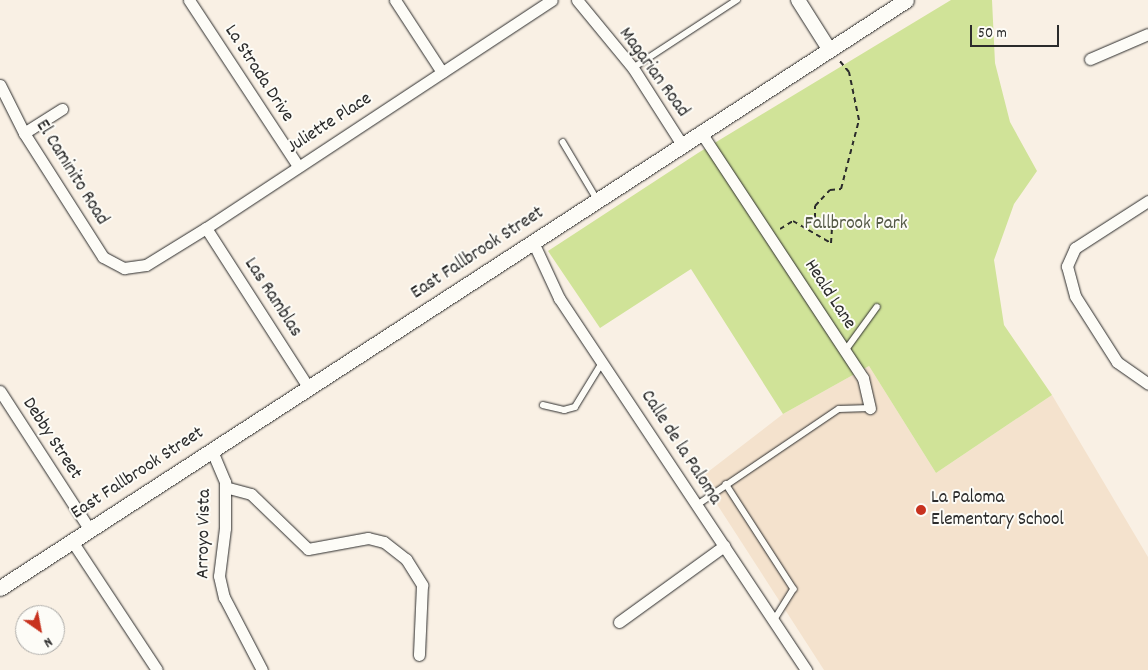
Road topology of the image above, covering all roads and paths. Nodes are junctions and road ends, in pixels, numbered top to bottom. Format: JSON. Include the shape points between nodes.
{"nodes":[{"id":1,"x":190,"y":0,"type":"edge"},
{"id":2,"x":395,"y":0,"type":"edge"},
{"id":3,"x":552,"y":0,"type":"edge"},
{"id":4,"x":577,"y":0,"type":"edge"},
{"id":5,"x":737,"y":0,"type":"edge"},
{"id":6,"x":798,"y":0,"type":"edge"},
{"id":7,"x":906,"y":0,"type":"edge"},
{"id":8,"x":1148,"y":34,"type":"edge"},
{"id":9,"x":830,"y":49,"type":"junction"},
{"id":10,"x":1090,"y":59,"type":"dead end"},
{"id":11,"x":633,"y":68,"type":"junction"},
{"id":12,"x":442,"y":72,"type":"junction"},
{"id":13,"x":0,"y":85,"type":"edge"},
{"id":14,"x":62,"y":109,"type":"dead end"},
{"id":15,"x":700,"y":131,"type":"junction"},
{"id":16,"x":24,"y":133,"type":"junction"},
{"id":17,"x":563,"y":142,"type":"dead end"},
{"id":18,"x":682,"y":143,"type":"junction"},
{"id":19,"x":298,"y":166,"type":"junction"},
{"id":20,"x":597,"y":200,"type":"junction"},
{"id":21,"x":1148,"y":201,"type":"edge"},
{"id":22,"x":206,"y":228,"type":"junction"},
{"id":23,"x":770,"y":236,"type":"junction"},
{"id":24,"x":533,"y":242,"type":"junction"},
{"id":25,"x":124,"y":268,"type":"joint"},
{"id":26,"x":877,"y":307,"type":"dead end"},
{"id":27,"x":845,"y":351,"type":"junction"},
{"id":28,"x":602,"y":363,"type":"junction"},
{"id":29,"x":1148,"y":384,"type":"edge"},
{"id":30,"x":308,"y":387,"type":"junction"},
{"id":31,"x":0,"y":391,"type":"edge"},
{"id":32,"x":544,"y":405,"type":"dead end"},
{"id":33,"x":870,"y":408,"type":"joint"},
{"id":34,"x":212,"y":451,"type":"junction"},
{"id":35,"x":726,"y":484,"type":"junction"},
{"id":36,"x":225,"y":487,"type":"junction"},
{"id":37,"x":697,"y":505,"type":"junction"},
{"id":38,"x":90,"y":530,"type":"junction"},
{"id":39,"x":72,"y":541,"type":"junction"},
{"id":40,"x":724,"y":546,"type":"junction"},
{"id":41,"x":0,"y":588,"type":"edge"},
{"id":42,"x":774,"y":621,"type":"junction"},
{"id":43,"x":618,"y":622,"type":"dead end"},
{"id":44,"x":419,"y":655,"type":"dead end"},
{"id":45,"x":157,"y":670,"type":"edge"},
{"id":46,"x":262,"y":670,"type":"edge"},
{"id":47,"x":806,"y":670,"type":"edge"}],
"edges":[{"from":1,"to":19,"type":"street","name":"La Strada Drive"},
{"from":2,"to":12,"type":"street"},
{"from":3,"to":12,"type":"street","name":"Juliette Place"},
{"from":4,"to":11,"type":"street","name":"Magarian Road"},
{"from":5,"to":11,"type":"lane"},
{"from":6,"to":9,"type":"street"},
{"from":7,"to":9,"type":"main road","name":"East Fallbrook Street"},
{"from":8,"to":10,"type":"street"},
{"from":9,"to":15,"type":"main road","name":"East Fallbrook Street"},
{"from":9,"to":23,"type":"path","via":[[849,72],[859,120],[842,189],[830,190],[815,206],[815,218],[832,230],[831,243],[793,221]]},
{"from":11,"to":18,"type":"street","name":"Magarian Road"},
{"from":12,"to":19,"type":"street","name":"Juliette Place"},
{"from":13,"to":16,"type":"street","name":"El Caminito Road"},
{"from":14,"to":16,"type":"street"},
{"from":15,"to":18,"type":"main road","name":"East Fallbrook Street"},
{"from":15,"to":23,"type":"street","name":"Heald Lane"},
{"from":16,"to":25,"type":"street","name":"El Caminito Road","via":[[102,257]]},
{"from":17,"to":20,"type":"lane"},
{"from":18,"to":20,"type":"main road","name":"East Fallbrook Street"},
{"from":19,"to":22,"type":"street","name":"Juliette Place"},
{"from":20,"to":24,"type":"main road","name":"East Fallbrook Street"},
{"from":21,"to":29,"type":"street","via":[[1075,248],[1067,266],[1075,296],[1118,362]]},
{"from":22,"to":25,"type":"street","name":"Juliette Place","via":[[146,265]]},
{"from":22,"to":30,"type":"street","name":"Las Ramblas"},
{"from":23,"to":27,"type":"street","name":"Heald Lane"},
{"from":24,"to":28,"type":"street","name":"Calle de la Paloma","via":[[558,298]]},
{"from":24,"to":30,"type":"main road","name":"East Fallbrook Street"},
{"from":26,"to":27,"type":"lane"},
{"from":27,"to":33,"type":"street","name":"Heald Lane","via":[[863,378]]},
{"from":28,"to":32,"type":"lane","via":[[575,407],[564,410]]},
{"from":28,"to":37,"type":"street","name":"Calle de la Paloma"},
{"from":30,"to":34,"type":"main road","name":"East Fallbrook Street"},
{"from":31,"to":38,"type":"street","name":"Debby Street"},
{"from":33,"to":35,"type":"lane","via":[[839,409]]},
{"from":34,"to":36,"type":"street","name":"Arroyo Vista"},
{"from":34,"to":38,"type":"main road","name":"East Fallbrook Street"},
{"from":35,"to":37,"type":"lane"},
{"from":35,"to":42,"type":"lane","via":[[794,589]]},
{"from":36,"to":44,"type":"street","via":[[251,494],[308,549],[368,538],[384,542],[406,559],[422,585]]},
{"from":36,"to":46,"type":"street","name":"Arroyo Vista","via":[[219,576],[224,597]]},
{"from":37,"to":40,"type":"street","name":"Calle de la Paloma"},
{"from":38,"to":39,"type":"main road","name":"East Fallbrook Street"},
{"from":39,"to":41,"type":"main road","name":"East Fallbrook Street"},
{"from":39,"to":45,"type":"street","name":"East Fallbrook Street"},
{"from":40,"to":42,"type":"street","name":"Calle de la Paloma"},
{"from":40,"to":43,"type":"street"},
{"from":42,"to":47,"type":"street","name":"Calle de la Paloma"}]}
